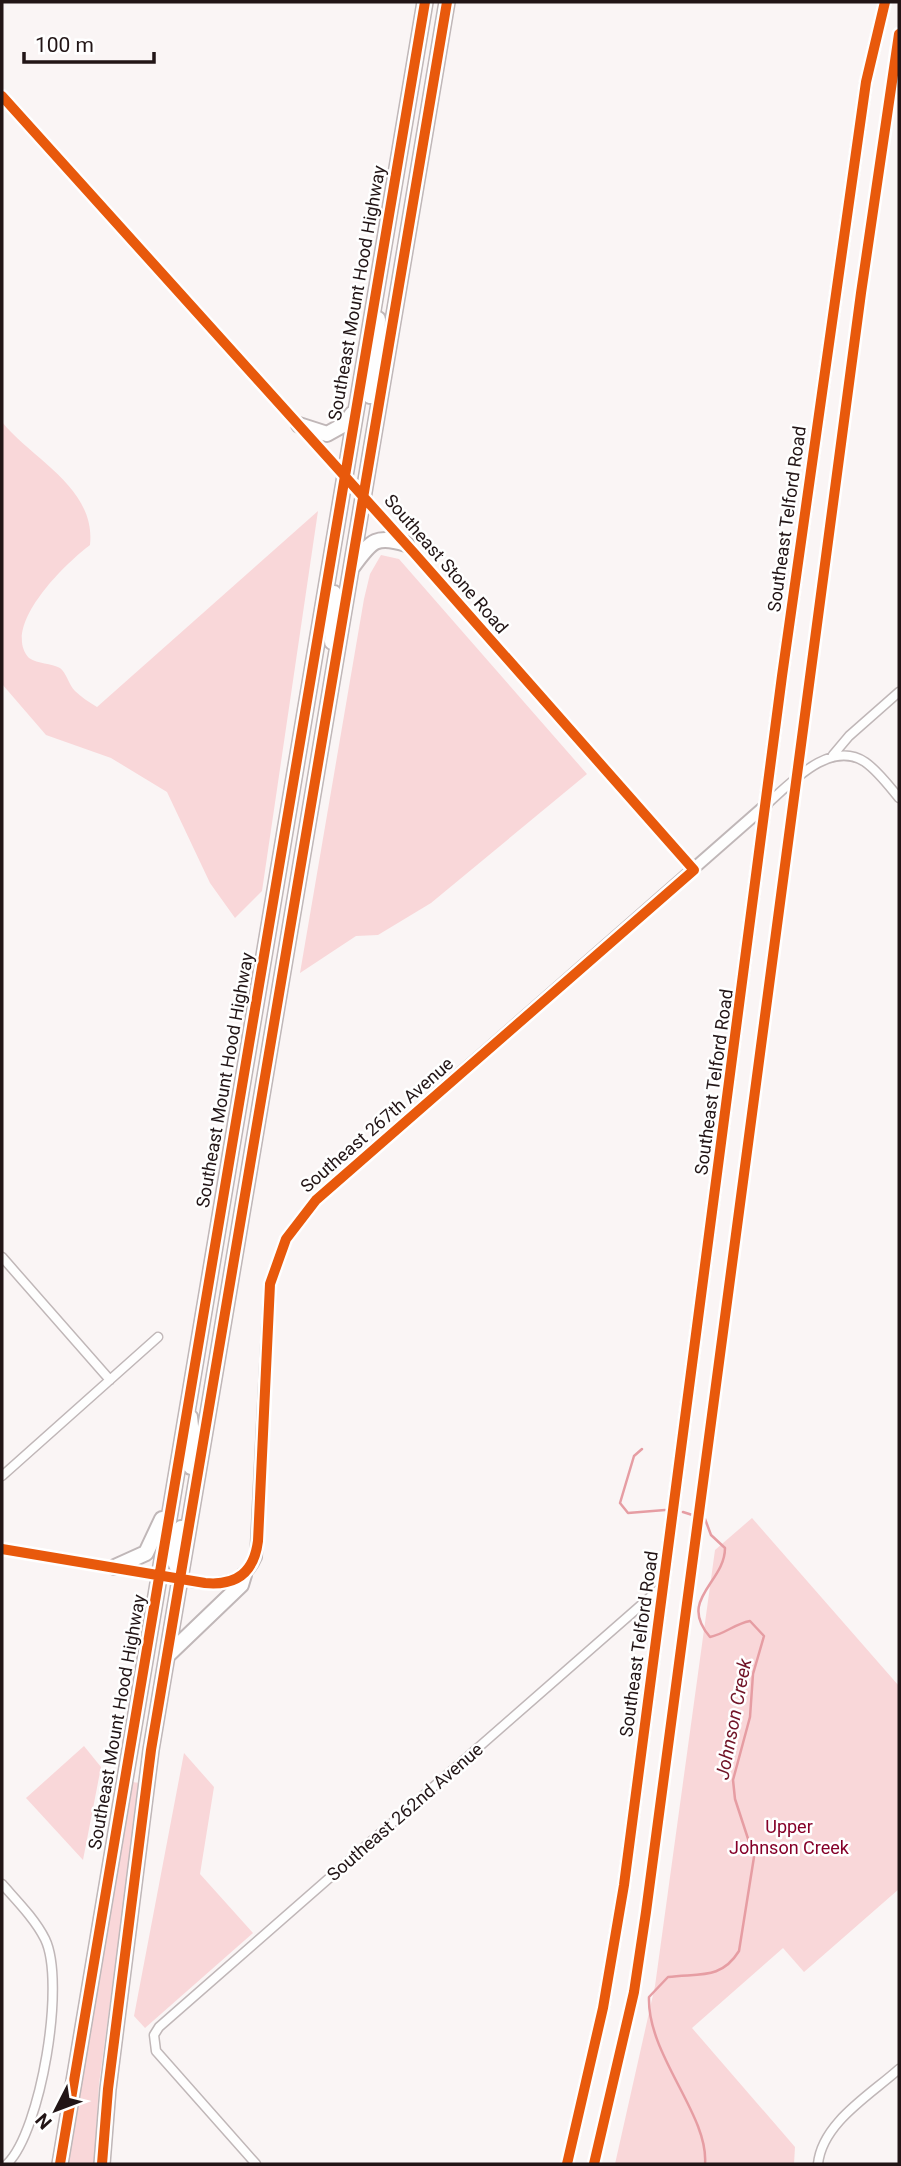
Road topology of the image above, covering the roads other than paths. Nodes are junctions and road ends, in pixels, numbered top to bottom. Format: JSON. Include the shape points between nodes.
{"nodes":[{"id":1,"x":425,"y":2,"type":"edge"},
{"id":2,"x":447,"y":2,"type":"edge"},
{"id":3,"x":885,"y":2,"type":"edge"},
{"id":4,"x":2,"y":96,"type":"edge"},
{"id":5,"x":374,"y":297,"type":"junction"},
{"id":6,"x":355,"y":410,"type":"junction"},
{"id":7,"x":299,"y":425,"type":"junction"},
{"id":8,"x":353,"y":486,"type":"junction"},
{"id":9,"x":406,"y":544,"type":"junction"},
{"id":10,"x":350,"y":570,"type":"junction"},
{"id":11,"x":335,"y":657,"type":"junction"},
{"id":12,"x":899,"y":692,"type":"edge"},
{"id":13,"x":833,"y":755,"type":"junction"},
{"id":14,"x":899,"y":798,"type":"edge"},
{"id":15,"x":766,"y":805,"type":"junction"},
{"id":16,"x":694,"y":870,"type":"junction"},
{"id":17,"x":2,"y":1257,"type":"edge"},
{"id":18,"x":158,"y":1338,"type":"dead end"},
{"id":19,"x":110,"y":1380,"type":"junction"},
{"id":20,"x":188,"y":1399,"type":"junction"},
{"id":21,"x":2,"y":1476,"type":"edge"},
{"id":22,"x":174,"y":1484,"type":"junction"},
{"id":23,"x":2,"y":1549,"type":"edge"},
{"id":24,"x":115,"y":1567,"type":"junction"},
{"id":25,"x":160,"y":1575,"type":"junction"},
{"id":26,"x":244,"y":1575,"type":"junction"},
{"id":27,"x":182,"y":1579,"type":"junction"},
{"id":28,"x":664,"y":1585,"type":"junction"},
{"id":29,"x":168,"y":1655,"type":"junction"},
{"id":30,"x":151,"y":1750,"type":"junction"},
{"id":31,"x":2,"y":1884,"type":"edge"},
{"id":32,"x":899,"y":2069,"type":"edge"},
{"id":33,"x":818,"y":2163,"type":"edge"},
{"id":34,"x":7,"y":2164,"type":"edge"},
{"id":35,"x":60,"y":2164,"type":"edge"},
{"id":36,"x":102,"y":2164,"type":"edge"},
{"id":37,"x":256,"y":2164,"type":"edge"},
{"id":38,"x":567,"y":2164,"type":"edge"}],
"edges":[{"from":1,"to":5,"type":"highway","name":"Southeast Mount Hood Highway"},
{"from":2,"to":8,"type":"highway","name":"Southeast Mount Hood Highway"},
{"from":3,"to":15,"type":"street","name":"Southeast Telford Road","via":[[861,118]]},
{"from":4,"to":7,"type":"street","name":"Southeast Stone Road"},
{"from":5,"to":6,"type":"highway","name":"Southeast Mount Hood Highway"},
{"from":5,"to":8,"type":"highway","via":[[377,356]]},
{"from":6,"to":7,"type":"highway","via":[[333,432],[320,434]]},
{"from":6,"to":8,"type":"highway","name":"Southeast Mount Hood Highway"},
{"from":7,"to":8,"type":"street","name":"Southeast Stone Road"},
{"from":8,"to":9,"type":"street","name":"Southeast Stone Road"},
{"from":8,"to":10,"type":"highway","name":"Southeast Mount Hood Highway"},
{"from":8,"to":11,"type":"highway","via":[[332,600],[330,635]]},
{"from":8,"to":20,"type":"highway","name":"Southeast Mount Hood Highway"},
{"from":9,"to":10,"type":"highway","via":[[388,538],[375,541]]},
{"from":9,"to":16,"type":"street","name":"Southeast Stone Road"},
{"from":10,"to":11,"type":"highway","name":"Southeast Mount Hood Highway"},
{"from":11,"to":27,"type":"highway","name":"Southeast Mount Hood Highway"},
{"from":12,"to":13,"type":"street"},
{"from":13,"to":14,"type":"street","via":[[851,755],[867,763]]},
{"from":13,"to":15,"type":"street","via":[[812,766]]},
{"from":15,"to":16,"type":"street","name":"Southeast 267th Avenue"},
{"from":15,"to":28,"type":"street","name":"Southeast Telford Road"},
{"from":16,"to":26,"type":"street","name":"Southeast 267th Avenue","via":[[316,1200],[290,1231],[274,1268],[268,1301],[258,1541],[253,1563]]},
{"from":17,"to":19,"type":"street"},
{"from":18,"to":19,"type":"street"},
{"from":19,"to":21,"type":"street"},
{"from":20,"to":22,"type":"highway","name":"Southeast Mount Hood Highway"},
{"from":20,"to":27,"type":"highway","via":[[194,1453],[175,1562]]},
{"from":22,"to":24,"type":"highway","via":[[150,1548],[138,1559]]},
{"from":22,"to":25,"type":"highway","name":"Southeast Mount Hood Highway"},
{"from":23,"to":24,"type":"street"},
{"from":24,"to":25,"type":"street"},
{"from":25,"to":27,"type":"street"},
{"from":25,"to":30,"type":"highway","via":[[166,1593],[149,1694]]},
{"from":25,"to":35,"type":"highway","name":"Southeast Mount Hood Highway"},
{"from":26,"to":27,"type":"street","via":[[226,1584]]},
{"from":26,"to":29,"type":"highway","via":[[241,1585]]},
{"from":27,"to":29,"type":"highway","name":"Southeast Mount Hood Highway"},
{"from":28,"to":37,"type":"street","name":"Southeast 262nd Avenue","via":[[159,2027],[153,2042],[165,2064]]},
{"from":28,"to":38,"type":"street","name":"Southeast Telford Road","via":[[613,1956]]},
{"from":29,"to":30,"type":"highway","name":"Southeast Mount Hood Highway"},
{"from":30,"to":36,"type":"highway","name":"Southeast Mount Hood Highway"},
{"from":31,"to":34,"type":"street","via":[[45,1938],[55,1994],[34,2119]]},
{"from":32,"to":33,"type":"street","via":[[833,2128]]}]}
